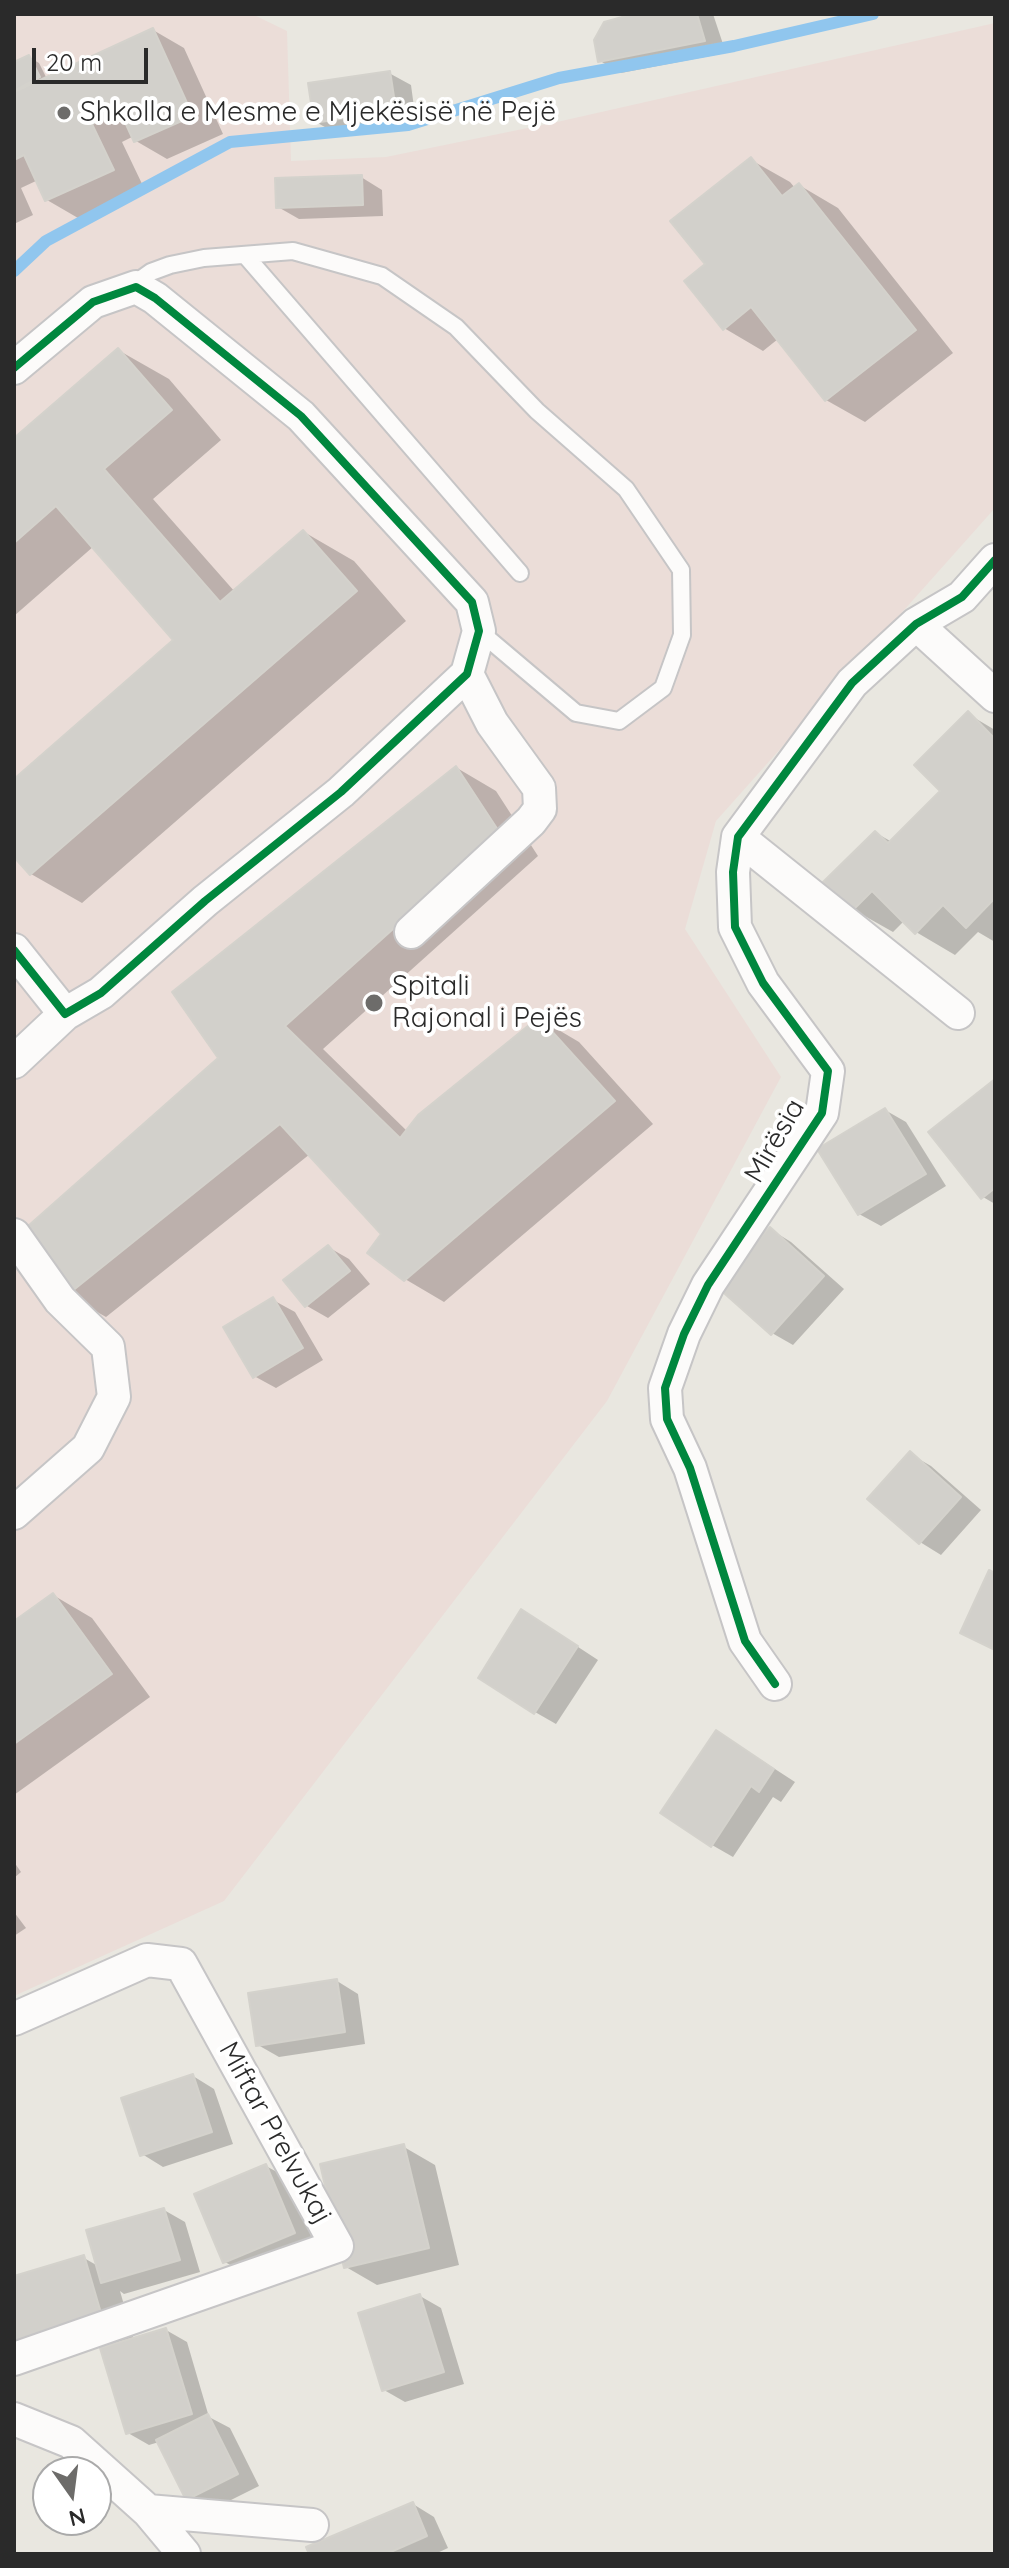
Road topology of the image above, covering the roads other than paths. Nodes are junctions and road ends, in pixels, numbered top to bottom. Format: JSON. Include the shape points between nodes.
{"nodes":[{"id":1,"x":245,"y":255,"type":"junction"},
{"id":2,"x":126,"y":290,"type":"junction"},
{"id":3,"x":14,"y":368,"type":"edge"},
{"id":4,"x":995,"y":560,"type":"edge"},
{"id":5,"x":520,"y":573,"type":"dead end"},
{"id":6,"x":916,"y":624,"type":"junction"},
{"id":7,"x":479,"y":631,"type":"junction"},
{"id":8,"x":467,"y":674,"type":"junction"},
{"id":9,"x":995,"y":696,"type":"edge"},
{"id":10,"x":738,"y":837,"type":"junction"},
{"id":11,"x":411,"y":932,"type":"dead end"},
{"id":12,"x":14,"y":950,"type":"edge"},
{"id":13,"x":958,"y":1013,"type":"dead end"},
{"id":14,"x":65,"y":1014,"type":"junction"},
{"id":15,"x":14,"y":1062,"type":"edge"},
{"id":16,"x":14,"y":1235,"type":"edge"},
{"id":17,"x":14,"y":1513,"type":"edge"},
{"id":18,"x":775,"y":1684,"type":"dead end"},
{"id":19,"x":14,"y":2019,"type":"edge"},
{"id":20,"x":14,"y":2359,"type":"edge"},
{"id":21,"x":14,"y":2419,"type":"edge"},
{"id":22,"x":148,"y":2511,"type":"junction"},
{"id":23,"x":312,"y":2525,"type":"dead end"},
{"id":24,"x":184,"y":2554,"type":"edge"}],
"edges":[{"from":1,"to":2,"type":"lane","via":[[170,265]]},
{"from":1,"to":5,"type":"lane"},
{"from":1,"to":7,"type":"lane","via":[[293,251],[382,276],[456,327],[537,411],[626,489],[681,570],[682,635],[663,688],[619,721],[576,713]]},
{"from":2,"to":3,"type":"street","via":[[93,302]]},
{"from":2,"to":7,"type":"street","via":[[136,287],[155,298],[301,416],[472,602]]},
{"from":4,"to":6,"type":"street","name":"Mirësia","via":[[962,597]]},
{"from":6,"to":9,"type":"street"},
{"from":6,"to":10,"type":"street","name":"Mirësia","via":[[852,683]]},
{"from":7,"to":8,"type":"street"},
{"from":8,"to":11,"type":"street","via":[[492,723],[539,788],[540,809]]},
{"from":8,"to":14,"type":"street","via":[[341,792],[101,993]]},
{"from":10,"to":13,"type":"street"},
{"from":10,"to":18,"type":"street","name":"Mirësia","via":[[735,927],[763,983],[828,1071],[822,1113],[708,1285],[665,1388],[667,1419],[690,1468],[745,1641]]},
{"from":12,"to":14,"type":"street"},
{"from":14,"to":15,"type":"street"},
{"from":16,"to":17,"type":"street","via":[[60,1300],[108,1347],[114,1397],[88,1448]]},
{"from":19,"to":20,"type":"street","name":"Miftar Prelvukaj","via":[[147,1960],[181,1964],[337,2246]]},
{"from":21,"to":22,"type":"street","via":[[71,2442]]},
{"from":22,"to":23,"type":"street"},
{"from":22,"to":24,"type":"street"}]}
